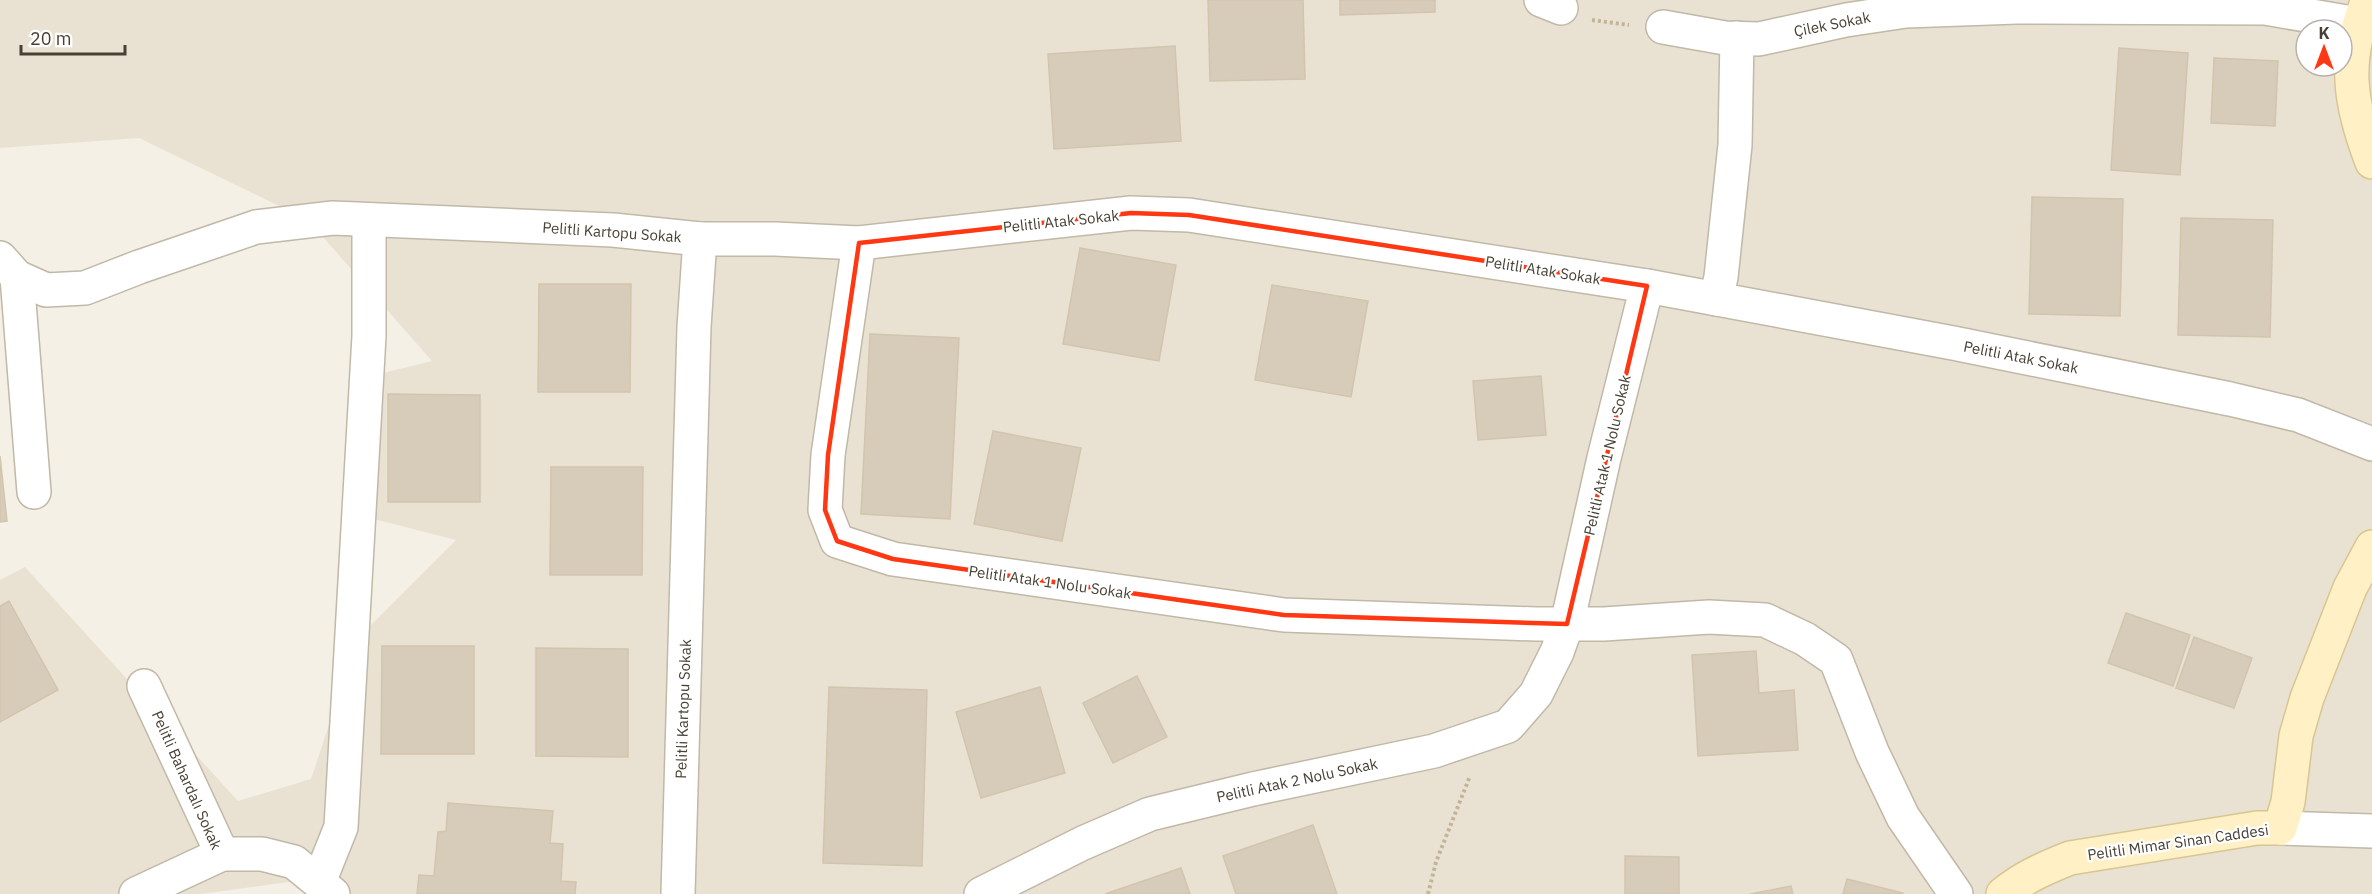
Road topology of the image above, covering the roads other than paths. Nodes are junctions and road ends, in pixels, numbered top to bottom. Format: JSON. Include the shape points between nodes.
{"nodes":[{"id":1,"x":2363,"y":12,"type":"edge"},
{"id":2,"x":1663,"y":27,"type":"road end"},
{"id":3,"x":1737,"y":38,"type":"junction"},
{"id":4,"x":2365,"y":128,"type":"edge"},
{"id":5,"x":2372,"y":162,"type":"edge"},
{"id":6,"x":369,"y":220,"type":"junction"},
{"id":7,"x":700,"y":239,"type":"junction"},
{"id":8,"x":859,"y":243,"type":"junction"},
{"id":9,"x":9,"y":267,"type":"edge"},
{"id":10,"x":1647,"y":286,"type":"junction"},
{"id":11,"x":1716,"y":298,"type":"junction"},
{"id":12,"x":2372,"y":444,"type":"edge"},
{"id":13,"x":34,"y":492,"type":"dead end"},
{"id":14,"x":2372,"y":547,"type":"edge"},
{"id":15,"x":1567,"y":624,"type":"junction"},
{"id":16,"x":144,"y":686,"type":"dead end"},
{"id":17,"x":2280,"y":828,"type":"junction"},
{"id":18,"x":2372,"y":831,"type":"edge"},
{"id":19,"x":222,"y":854,"type":"junction"},
{"id":20,"x":326,"y":888,"type":"edge"},
{"id":21,"x":136,"y":894,"type":"edge"},
{"id":22,"x":678,"y":894,"type":"edge"},
{"id":23,"x":981,"y":894,"type":"edge"},
{"id":24,"x":1956,"y":894,"type":"edge"},
{"id":25,"x":2003,"y":894,"type":"edge"}],
"edges":[{"from":1,"to":3,"type":"street","name":"Çilek Sokak","via":[[2017,7],[1906,11],[1758,39]]},
{"from":1,"to":4,"type":"street","via":[[2352,50],[2351,76]]},
{"from":2,"to":3,"type":"street","name":"Çilek Sokak"},
{"from":3,"to":11,"type":"street","via":[[1736,145],[1722,277]]},
{"from":4,"to":5,"type":"street"},
{"from":6,"to":7,"type":"street","name":"Pelitli Kartopu Sokak","via":[[613,230]]},
{"from":6,"to":9,"type":"street","name":"Pelitli Kartopu Sokak","via":[[333,218],[256,227],[85,288],[46,291]]},
{"from":6,"to":20,"type":"street","via":[[369,336],[342,807]]},
{"from":7,"to":8,"type":"street","name":"Pelitli Atak Sokak"},
{"from":7,"to":22,"type":"street","name":"Pelitli Kartopu Sokak","via":[[694,327]]},
{"from":8,"to":10,"type":"street","name":"Pelitli Atak Sokak","via":[[1131,213],[1189,215]]},
{"from":8,"to":15,"type":"street","name":"Pelitli Atak 1 Nolu Sokak","via":[[828,455],[825,510],[837,541],[892,559],[1284,615]]},
{"from":9,"to":13,"type":"street"},
{"from":10,"to":11,"type":"street","name":"Pelitli Atak Sokak"},
{"from":10,"to":15,"type":"street","name":"Pelitli Atak 1 Nolu Sokak"},
{"from":11,"to":12,"type":"street","name":"Pelitli Atak Sokak","via":[[2230,399],[2298,415]]},
{"from":14,"to":17,"type":"street","name":"Pelitli Mimar Sinan Caddesi","via":[[2350,588],[2307,698],[2296,736],[2288,802]]},
{"from":15,"to":23,"type":"street","name":"Pelitli Atak 2 Nolu Sokak","via":[[1536,694],[1508,726],[1434,751],[1150,814]]},
{"from":15,"to":24,"type":"street","name":"Pelitli Atak 1 Nolu Sokak","via":[[1709,617],[1765,620],[1805,639],[1836,660],[1903,817]]},
{"from":16,"to":19,"type":"street","name":"Pelitli Bahardalı Sokak"},
{"from":17,"to":18,"type":"street"},
{"from":17,"to":25,"type":"street","name":"Pelitli Mimar Sinan Caddesi","via":[[2257,828],[2070,858],[2042,869]]},
{"from":19,"to":20,"type":"street","via":[[262,854],[294,862]]},
{"from":19,"to":21,"type":"street","name":"Pelitli Bahardalı Sokak"}]}
